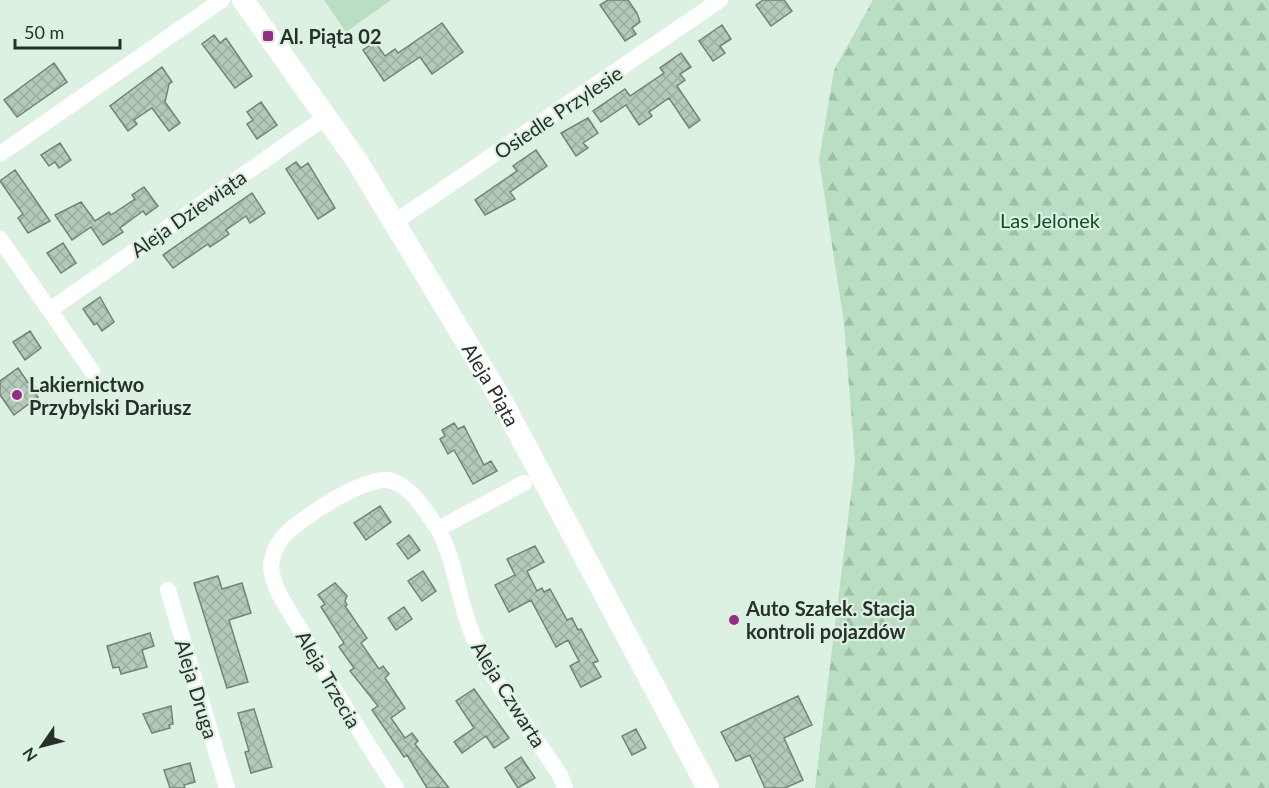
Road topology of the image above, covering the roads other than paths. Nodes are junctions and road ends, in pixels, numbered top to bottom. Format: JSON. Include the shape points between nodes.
{"nodes":[{"id":1,"x":222,"y":0,"type":"edge"},
{"id":2,"x":243,"y":0,"type":"edge"},
{"id":3,"x":720,"y":0,"type":"edge"},
{"id":4,"x":326,"y":117,"type":"junction"},
{"id":5,"x":0,"y":154,"type":"edge"},
{"id":6,"x":395,"y":222,"type":"junction"},
{"id":7,"x":0,"y":238,"type":"edge"},
{"id":8,"x":50,"y":310,"type":"junction"},
{"id":9,"x":92,"y":370,"type":"dead end"},
{"id":10,"x":524,"y":483,"type":"dead end"},
{"id":11,"x":438,"y":529,"type":"junction"},
{"id":12,"x":271,"y":567,"type":"joint"},
{"id":13,"x":168,"y":590,"type":"dead end"},
{"id":14,"x":227,"y":788,"type":"edge"},
{"id":15,"x":396,"y":788,"type":"edge"},
{"id":16,"x":565,"y":788,"type":"edge"},
{"id":17,"x":708,"y":788,"type":"edge"}],
"edges":[{"from":1,"to":5,"type":"street"},
{"from":2,"to":4,"type":"street","name":"Aleja Piąta"},
{"from":3,"to":6,"type":"street","name":"Osiedle Przylesie"},
{"from":4,"to":6,"type":"street","name":"Aleja Piąta"},
{"from":4,"to":8,"type":"street","name":"Aleja Dziewiąta"},
{"from":6,"to":17,"type":"street","name":"Aleja Piąta","via":[[500,396]]},
{"from":7,"to":8,"type":"street"},
{"from":8,"to":9,"type":"street"},
{"from":10,"to":11,"type":"street"},
{"from":11,"to":12,"type":"street","name":"Aleja Czwarta","via":[[424,508],[398,484],[390,480],[371,481],[353,488],[287,533],[276,549]]},
{"from":11,"to":16,"type":"street","name":"Aleja Czwarta","via":[[449,550],[480,651]]},
{"from":12,"to":15,"type":"street","name":"Aleja Trzecia","via":[[279,594],[335,694]]},
{"from":13,"to":14,"type":"street","name":"Aleja Druga"}]}
